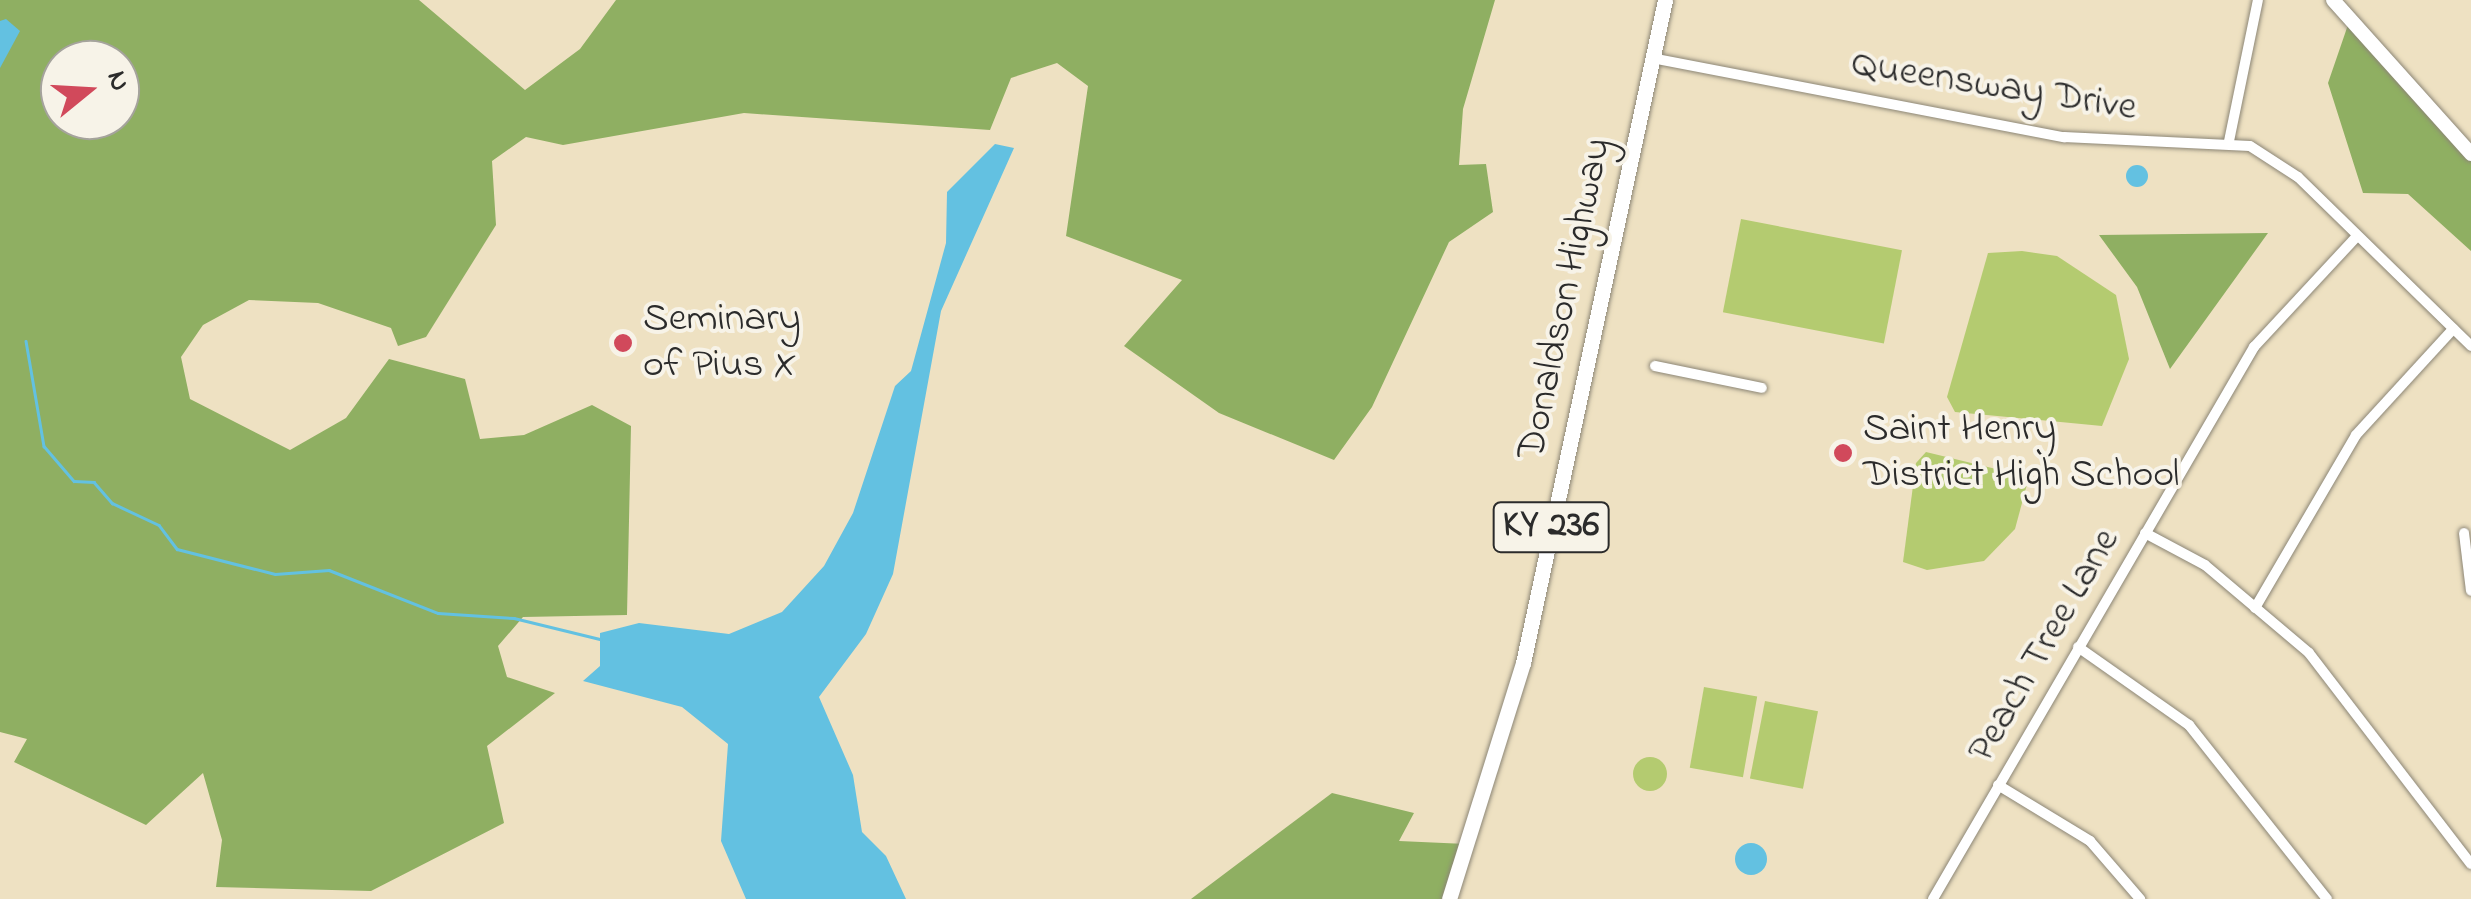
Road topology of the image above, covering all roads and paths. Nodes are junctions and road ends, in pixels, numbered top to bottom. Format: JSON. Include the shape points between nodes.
{"nodes":[{"id":1,"x":1665,"y":0,"type":"edge"},
{"id":2,"x":2258,"y":0,"type":"edge"},
{"id":3,"x":2333,"y":0,"type":"edge"},
{"id":4,"x":1652,"y":58,"type":"junction"},
{"id":5,"x":2229,"y":142,"type":"junction"},
{"id":6,"x":2471,"y":154,"type":"edge"},
{"id":7,"x":2357,"y":236,"type":"junction"},
{"id":8,"x":2453,"y":329,"type":"junction"},
{"id":9,"x":2471,"y":346,"type":"edge"},
{"id":10,"x":1656,"y":366,"type":"dead end"},
{"id":11,"x":1762,"y":388,"type":"dead end"},
{"id":12,"x":2464,"y":532,"type":"dead end"},
{"id":13,"x":2146,"y":533,"type":"junction"},
{"id":14,"x":2471,"y":592,"type":"edge"},
{"id":15,"x":2255,"y":608,"type":"junction"},
{"id":16,"x":2078,"y":647,"type":"junction"},
{"id":17,"x":1998,"y":785,"type":"junction"},
{"id":18,"x":2471,"y":864,"type":"edge"},
{"id":19,"x":1449,"y":899,"type":"edge"},
{"id":20,"x":1933,"y":899,"type":"edge"},
{"id":21,"x":2140,"y":899,"type":"edge"},
{"id":22,"x":2326,"y":899,"type":"edge"}],
"edges":[{"from":1,"to":4,"type":"main road","name":"Donaldson Highway","number":"KY 236"},
{"from":2,"to":5,"type":"street"},
{"from":3,"to":6,"type":"main road"},
{"from":4,"to":5,"type":"street","name":"Queensway Drive","via":[[2064,137]]},
{"from":4,"to":19,"type":"main road","name":"Donaldson Highway","number":"KY 236","via":[[1522,664]]},
{"from":5,"to":7,"type":"street","name":"Queensway Drive","via":[[2280,164]]},
{"from":7,"to":8,"type":"street","name":"Queensway Drive"},
{"from":7,"to":13,"type":"street","name":"Peach Tree Lane","via":[[2254,347]]},
{"from":8,"to":9,"type":"street","name":"Queensway Drive"},
{"from":8,"to":15,"type":"street","via":[[2356,435]]},
{"from":10,"to":11,"type":"street"},
{"from":12,"to":14,"type":"street"},
{"from":13,"to":15,"type":"street","via":[[2204,565]]},
{"from":13,"to":16,"type":"street","name":"Peach Tree Lane"},
{"from":15,"to":18,"type":"street","via":[[2309,653]]},
{"from":16,"to":17,"type":"street","name":"Peach Tree Lane"},
{"from":16,"to":22,"type":"street","via":[[2189,725]]},
{"from":17,"to":20,"type":"street","name":"Peach Tree Lane"},
{"from":17,"to":21,"type":"street","via":[[2090,841]]}]}
